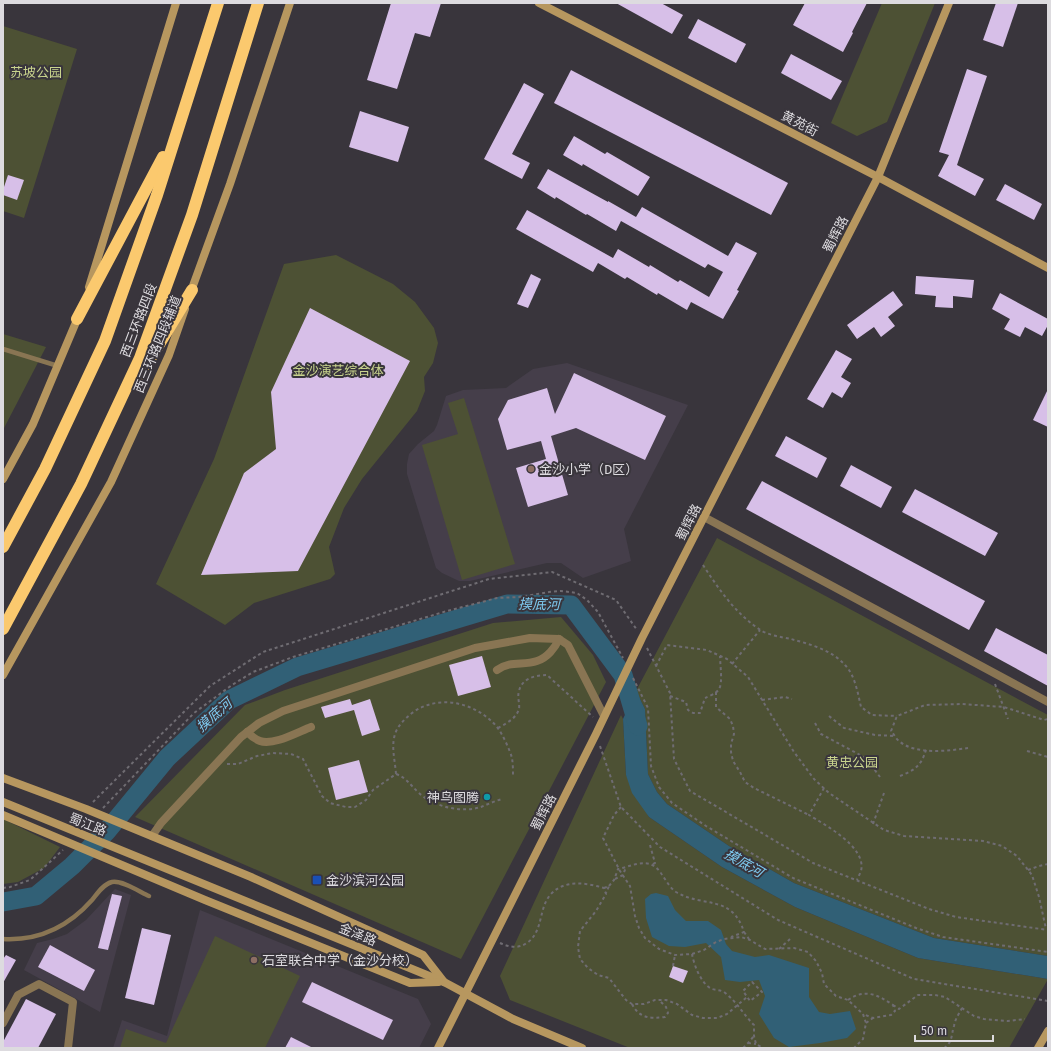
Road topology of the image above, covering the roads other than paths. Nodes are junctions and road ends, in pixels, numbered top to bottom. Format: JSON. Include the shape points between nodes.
{"nodes":[{"id":1,"x":176,"y":3,"type":"edge"},
{"id":2,"x":218,"y":3,"type":"edge"},
{"id":3,"x":258,"y":3,"type":"edge"},
{"id":4,"x":290,"y":3,"type":"edge"},
{"id":5,"x":539,"y":3,"type":"edge"},
{"id":6,"x":950,"y":3,"type":"edge"},
{"id":7,"x":178,"y":129,"type":"junction"},
{"id":8,"x":878,"y":177,"type":"junction"},
{"id":9,"x":1048,"y":268,"type":"edge"},
{"id":10,"x":192,"y":290,"type":"junction"},
{"id":11,"x":77,"y":319,"type":"junction"},
{"id":12,"x":3,"y":349,"type":"edge"},
{"id":13,"x":58,"y":366,"type":"junction"},
{"id":14,"x":103,"y":436,"type":"junction"},
{"id":15,"x":3,"y":478,"type":"edge"},
{"id":16,"x":704,"y":517,"type":"junction"},
{"id":17,"x":3,"y":547,"type":"edge"},
{"id":18,"x":3,"y":629,"type":"edge"},
{"id":19,"x":559,"y":639,"type":"junction"},
{"id":20,"x":497,"y":670,"type":"dead end"},
{"id":21,"x":3,"y":675,"type":"edge"},
{"id":22,"x":1048,"y":702,"type":"edge"},
{"id":23,"x":602,"y":720,"type":"junction"},
{"id":24,"x":311,"y":727,"type":"dead end"},
{"id":25,"x":247,"y":732,"type":"junction"},
{"id":26,"x":3,"y":778,"type":"edge"},
{"id":27,"x":3,"y":802,"type":"edge"},
{"id":28,"x":3,"y":815,"type":"edge"},
{"id":29,"x":152,"y":836,"type":"junction"},
{"id":30,"x":165,"y":868,"type":"joint"},
{"id":31,"x":149,"y":896,"type":"dead end"},
{"id":32,"x":3,"y":939,"type":"edge"},
{"id":33,"x":444,"y":982,"type":"junction"},
{"id":34,"x":465,"y":994,"type":"junction"},
{"id":35,"x":3,"y":1023,"type":"edge"},
{"id":36,"x":1048,"y":1031,"type":"edge"},
{"id":37,"x":68,"y":1048,"type":"edge"},
{"id":38,"x":438,"y":1048,"type":"edge"},
{"id":39,"x":582,"y":1048,"type":"edge"},
{"id":40,"x":1038,"y":1048,"type":"edge"}],
"edges":[{"from":1,"to":11,"type":"street","via":[[89,290]]},
{"from":2,"to":7,"type":"highway","name":"西三环路四段"},
{"from":3,"to":14,"type":"highway","name":"西三环路四段","via":[[192,215],[140,358]]},
{"from":4,"to":10,"type":"street","name":"西三环路四段辅道"},
{"from":5,"to":8,"type":"street","name":"黄苑街"},
{"from":6,"to":8,"type":"street","name":"蜀辉路"},
{"from":7,"to":11,"type":"highway"},
{"from":7,"to":17,"type":"highway","name":"西三环路四段","via":[[105,341],[45,469]]},
{"from":8,"to":9,"type":"street","name":"黄苑街"},
{"from":8,"to":16,"type":"street","name":"蜀辉路"},
{"from":10,"to":14,"type":"highway"},
{"from":10,"to":21,"type":"street","name":"西三环路四段辅道","via":[[169,355],[111,482]]},
{"from":11,"to":13,"type":"street"},
{"from":12,"to":13,"type":"lane"},
{"from":13,"to":15,"type":"street","via":[[33,424]]},
{"from":14,"to":18,"type":"highway","name":"西三环路四段","via":[[81,484]]},
{"from":16,"to":22,"type":"street"},
{"from":16,"to":23,"type":"street","name":"蜀辉路","via":[[627,664],[616,694]]},
{"from":19,"to":20,"type":"street","via":[[555,648],[537,661],[502,666]]},
{"from":19,"to":23,"type":"street","via":[[568,645]]},
{"from":19,"to":25,"type":"street","via":[[530,638],[475,648],[283,710]]},
{"from":23,"to":34,"type":"street","name":"蜀辉路"},
{"from":24,"to":25,"type":"street","via":[[272,742],[262,742]]},
{"from":25,"to":29,"type":"street","via":[[161,822]]},
{"from":26,"to":29,"type":"street"},
{"from":27,"to":30,"type":"street","name":"蜀江路"},
{"from":28,"to":33,"type":"street","via":[[64,844],[410,983]]},
{"from":29,"to":33,"type":"street","via":[[251,876],[422,956]]},
{"from":30,"to":33,"type":"street","name":"金泽路"},
{"from":31,"to":32,"type":"lane","via":[[120,882],[111,882],[66,924],[43,935]]},
{"from":33,"to":34,"type":"street","name":"金泽路"},
{"from":34,"to":38,"type":"street","name":"蜀辉路"},
{"from":34,"to":39,"type":"street","name":"金泽路","via":[[513,1019]]},
{"from":35,"to":37,"type":"street","via":[[18,995],[39,984],[73,1002]]},
{"from":36,"to":40,"type":"street"}]}
